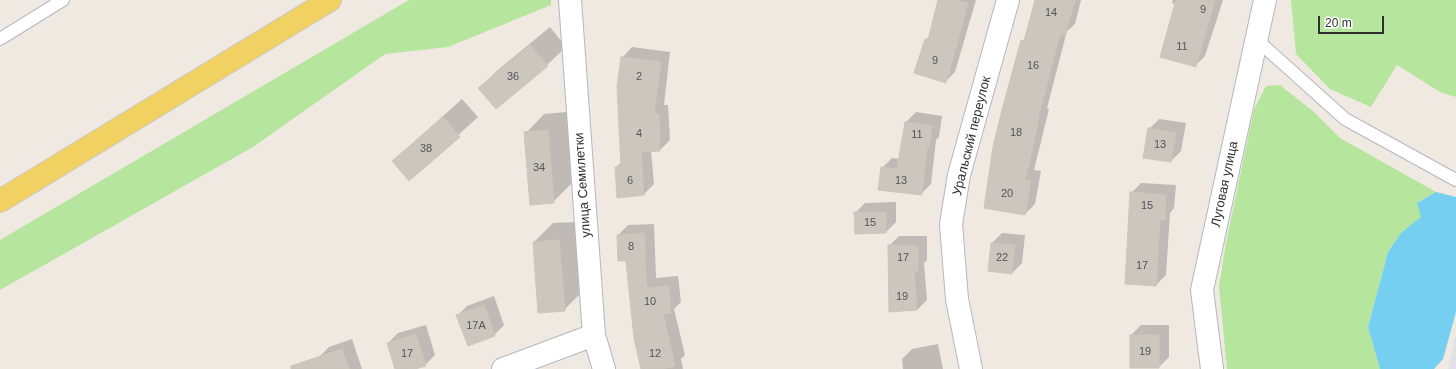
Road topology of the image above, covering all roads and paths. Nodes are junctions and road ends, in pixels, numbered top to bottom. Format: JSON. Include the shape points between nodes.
{"nodes":[{"id":1,"x":63,"y":0,"type":"edge"},
{"id":2,"x":330,"y":0,"type":"edge"},
{"id":3,"x":570,"y":0,"type":"edge"},
{"id":4,"x":1008,"y":0,"type":"edge"},
{"id":5,"x":1265,"y":0,"type":"edge"},
{"id":6,"x":0,"y":39,"type":"edge"},
{"id":7,"x":1257,"y":40,"type":"junction"},
{"id":8,"x":1456,"y":180,"type":"edge"},
{"id":9,"x":0,"y":201,"type":"edge"},
{"id":10,"x":594,"y":335,"type":"junction"},
{"id":11,"x":503,"y":369,"type":"edge"},
{"id":12,"x":604,"y":369,"type":"edge"},
{"id":13,"x":971,"y":369,"type":"edge"},
{"id":14,"x":1212,"y":369,"type":"edge"}],
"edges":[{"from":1,"to":6,"type":"lane"},
{"from":2,"to":9,"type":"main road"},
{"from":3,"to":10,"type":"street","name":"улица Семилетки"},
{"from":4,"to":13,"type":"street","name":"Уральский переулок","via":[[959,175],[951,224],[957,300]]},
{"from":5,"to":7,"type":"street","name":"Луговая улица"},
{"from":7,"to":8,"type":"lane","via":[[1344,119]]},
{"from":7,"to":14,"type":"street","name":"Луговая улица","via":[[1202,290]]},
{"from":10,"to":11,"type":"street"},
{"from":10,"to":12,"type":"street","name":"улица Семилетки"}]}
